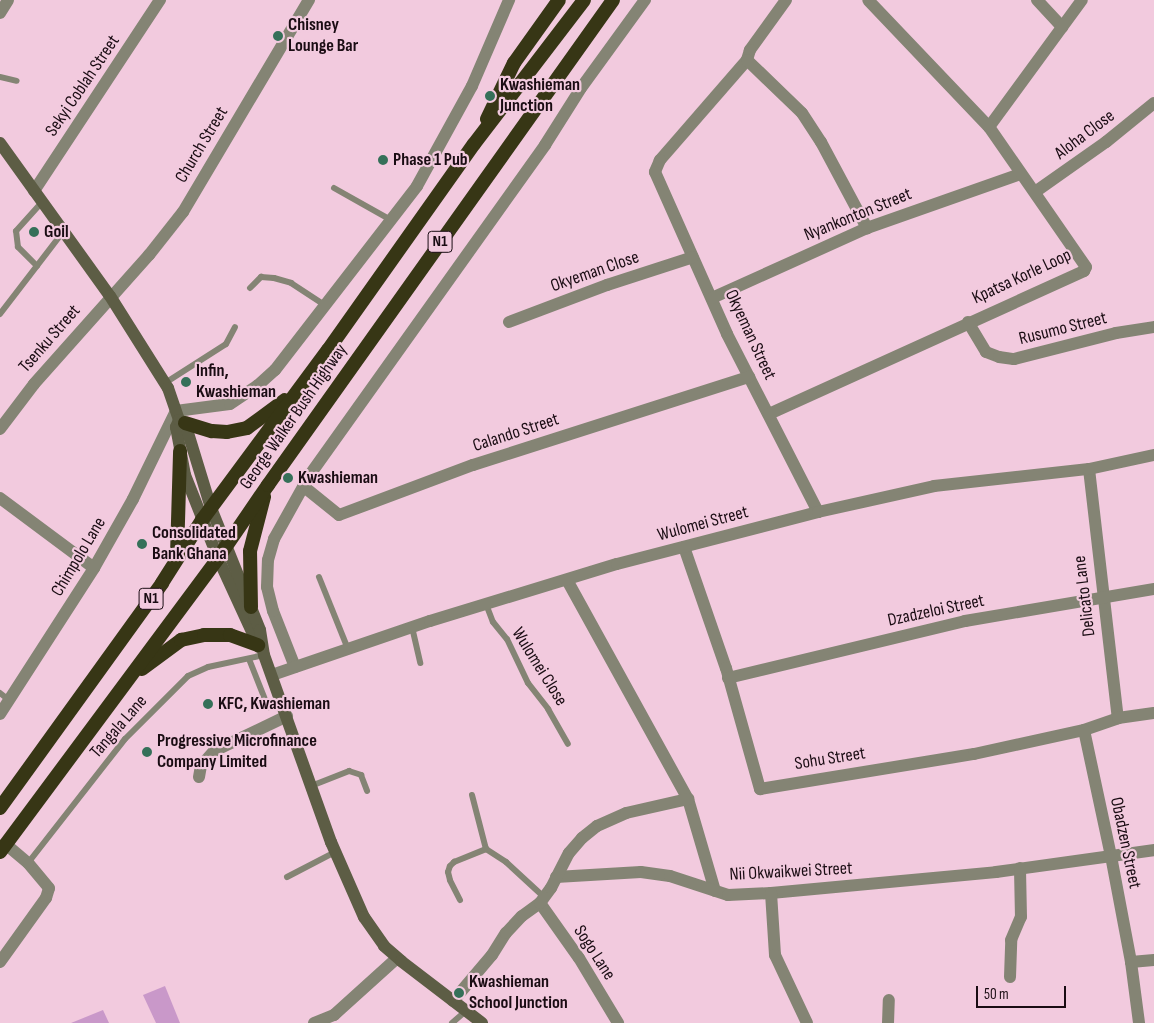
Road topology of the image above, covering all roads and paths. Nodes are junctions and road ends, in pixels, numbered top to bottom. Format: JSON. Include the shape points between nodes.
{"nodes":[{"id":1,"x":8,"y":0,"type":"edge"},
{"id":2,"x":160,"y":0,"type":"edge"},
{"id":3,"x":308,"y":0,"type":"edge"},
{"id":4,"x":509,"y":0,"type":"edge"},
{"id":5,"x":558,"y":0,"type":"edge"},
{"id":6,"x":584,"y":0,"type":"edge"},
{"id":7,"x":613,"y":0,"type":"edge"},
{"id":8,"x":645,"y":0,"type":"edge"},
{"id":9,"x":786,"y":0,"type":"edge"},
{"id":10,"x":868,"y":0,"type":"edge"},
{"id":11,"x":1037,"y":0,"type":"edge"},
{"id":12,"x":1082,"y":0,"type":"edge"},
{"id":13,"x":0,"y":13,"type":"edge"},
{"id":14,"x":1062,"y":27,"type":"junction"},
{"id":15,"x":747,"y":60,"type":"junction"},
{"id":16,"x":0,"y":78,"type":"edge"},
{"id":17,"x":18,"y":81,"type":"dead end"},
{"id":18,"x":1154,"y":103,"type":"edge"},
{"id":19,"x":989,"y":128,"type":"junction"},
{"id":20,"x":0,"y":143,"type":"edge"},
{"id":21,"x":474,"y":144,"type":"junction"},
{"id":22,"x":1020,"y":174,"type":"junction"},
{"id":23,"x":334,"y":188,"type":"dead end"},
{"id":24,"x":1034,"y":192,"type":"junction"},
{"id":25,"x":38,"y":197,"type":"junction"},
{"id":26,"x":391,"y":220,"type":"junction"},
{"id":27,"x":867,"y":228,"type":"junction"},
{"id":28,"x":63,"y":232,"type":"junction"},
{"id":29,"x":693,"y":257,"type":"junction"},
{"id":30,"x":37,"y":266,"type":"junction"},
{"id":31,"x":250,"y":288,"type":"dead end"},
{"id":32,"x":110,"y":296,"type":"junction"},
{"id":33,"x":712,"y":298,"type":"junction"},
{"id":34,"x":326,"y":306,"type":"junction"},
{"id":35,"x":0,"y":314,"type":"edge"},
{"id":36,"x":509,"y":322,"type":"dead end"},
{"id":37,"x":968,"y":322,"type":"junction"},
{"id":38,"x":234,"y":327,"type":"dead end"},
{"id":39,"x":1154,"y":327,"type":"edge"},
{"id":40,"x":749,"y":377,"type":"junction"},
{"id":41,"x":165,"y":383,"type":"junction"},
{"id":42,"x":300,"y":389,"type":"junction"},
{"id":43,"x":769,"y":414,"type":"junction"},
{"id":44,"x":180,"y":418,"type":"junction"},
{"id":45,"x":0,"y":429,"type":"edge"},
{"id":46,"x":180,"y":451,"type":"junction"},
{"id":47,"x":1154,"y":455,"type":"edge"},
{"id":48,"x":1088,"y":469,"type":"junction"},
{"id":49,"x":268,"y":485,"type":"junction"},
{"id":50,"x":303,"y":486,"type":"junction"},
{"id":51,"x":0,"y":498,"type":"edge"},
{"id":52,"x":211,"y":508,"type":"junction"},
{"id":53,"x":818,"y":512,"type":"junction"},
{"id":54,"x":202,"y":520,"type":"junction"},
{"id":55,"x":226,"y":546,"type":"junction"},
{"id":56,"x":684,"y":547,"type":"junction"},
{"id":57,"x":177,"y":558,"type":"junction"},
{"id":58,"x":218,"y":558,"type":"junction"},
{"id":59,"x":94,"y":568,"type":"junction"},
{"id":60,"x":319,"y":577,"type":"dead end"},
{"id":61,"x":567,"y":580,"type":"junction"},
{"id":62,"x":1154,"y":589,"type":"edge"},
{"id":63,"x":1102,"y":597,"type":"junction"},
{"id":64,"x":486,"y":604,"type":"junction"},
{"id":65,"x":250,"y":607,"type":"junction"},
{"id":66,"x":412,"y":627,"type":"junction"},
{"id":67,"x":348,"y":649,"type":"junction"},
{"id":68,"x":261,"y":650,"type":"junction"},
{"id":69,"x":248,"y":659,"type":"junction"},
{"id":70,"x":420,"y":663,"type":"dead end"},
{"id":71,"x":295,"y":667,"type":"junction"},
{"id":72,"x":272,"y":675,"type":"junction"},
{"id":73,"x":728,"y":678,"type":"junction"},
{"id":74,"x":122,"y":686,"type":"junction"},
{"id":75,"x":4,"y":697,"type":"edge"},
{"id":76,"x":281,"y":703,"type":"junction"},
{"id":77,"x":0,"y":714,"type":"edge"},
{"id":78,"x":1154,"y":714,"type":"edge"},
{"id":79,"x":287,"y":716,"type":"junction"},
{"id":80,"x":1118,"y":718,"type":"junction"},
{"id":81,"x":1084,"y":730,"type":"junction"},
{"id":82,"x":568,"y":744,"type":"dead end"},
{"id":83,"x":199,"y":777,"type":"dead end"},
{"id":84,"x":311,"y":786,"type":"junction"},
{"id":85,"x":367,"y":792,"type":"dead end"},
{"id":86,"x":472,"y":795,"type":"dead end"},
{"id":87,"x":688,"y":799,"type":"junction"},
{"id":88,"x":0,"y":808,"type":"edge"},
{"id":89,"x":3,"y":848,"type":"edge"},
{"id":90,"x":486,"y":849,"type":"junction"},
{"id":91,"x":1154,"y":850,"type":"edge"},
{"id":92,"x":336,"y":852,"type":"junction"},
{"id":93,"x":1111,"y":856,"type":"junction"},
{"id":94,"x":28,"y":863,"type":"junction"},
{"id":95,"x":1020,"y":868,"type":"junction"},
{"id":96,"x":287,"y":877,"type":"dead end"},
{"id":97,"x":556,"y":877,"type":"junction"},
{"id":98,"x":715,"y":891,"type":"junction"},
{"id":99,"x":771,"y":893,"type":"junction"},
{"id":100,"x":460,"y":900,"type":"dead end"},
{"id":101,"x":542,"y":900,"type":"junction"},
{"id":102,"x":398,"y":958,"type":"junction"},
{"id":103,"x":1154,"y":960,"type":"edge"},
{"id":104,"x":0,"y":962,"type":"edge"},
{"id":105,"x":1131,"y":962,"type":"junction"},
{"id":106,"x":1010,"y":978,"type":"dead end"},
{"id":107,"x":889,"y":1000,"type":"dead end"},
{"id":108,"x":453,"y":1001,"type":"junction"},
{"id":109,"x":466,"y":1011,"type":"junction"},
{"id":110,"x":314,"y":1023,"type":"edge"},
{"id":111,"x":452,"y":1023,"type":"edge"},
{"id":112,"x":482,"y":1023,"type":"edge"},
{"id":113,"x":618,"y":1023,"type":"edge"},
{"id":114,"x":807,"y":1023,"type":"edge"},
{"id":115,"x":888,"y":1023,"type":"edge"},
{"id":116,"x":1139,"y":1023,"type":"edge"}],
"edges":[{"from":1,"to":13,"type":"street"},
{"from":2,"to":25,"type":"street","name":"Sekyi Coblah Street"},
{"from":3,"to":32,"type":"street","name":"Church Street","via":[[183,212]]},
{"from":4,"to":26,"type":"street","via":[[472,86],[434,158]]},
{"from":5,"to":21,"type":"highway","via":[[514,63]]},
{"from":6,"to":21,"type":"highway","name":"George Walker Bush Highway","number":"N1"},
{"from":7,"to":49,"type":"highway","name":"George Walker Bush Highway","number":"N1"},
{"from":8,"to":50,"type":"street"},
{"from":9,"to":15,"type":"street","via":[[750,50]]},
{"from":10,"to":19,"type":"street","name":"Kpatsa Korle Loop"},
{"from":11,"to":14,"type":"street"},
{"from":12,"to":14,"type":"street"},
{"from":14,"to":19,"type":"street"},
{"from":15,"to":27,"type":"street","via":[[802,114],[821,142]]},
{"from":15,"to":29,"type":"street","name":"Okyeman Street","via":[[660,160],[655,172]]},
{"from":16,"to":17,"type":"lane"},
{"from":18,"to":24,"type":"street","name":"Aloha Close","via":[[1093,153]]},
{"from":19,"to":22,"type":"street","name":"Kpatsa Korle Loop"},
{"from":20,"to":25,"type":"main road"},
{"from":21,"to":42,"type":"highway","name":"George Walker Bush Highway","number":"N1"},
{"from":22,"to":24,"type":"street","name":"Kpatsa Korle Loop"},
{"from":22,"to":27,"type":"street","name":"Nyankonton Street"},
{"from":23,"to":26,"type":"lane"},
{"from":24,"to":37,"type":"street","name":"Kpatsa Korle Loop","via":[[1085,263],[1084,270]]},
{"from":25,"to":28,"type":"main road"},
{"from":25,"to":30,"type":"lane","via":[[16,231],[18,247]]},
{"from":26,"to":34,"type":"street"},
{"from":27,"to":33,"type":"street","name":"Nyankonton Street"},
{"from":28,"to":30,"type":"lane"},
{"from":28,"to":32,"type":"main road"},
{"from":29,"to":33,"type":"street","name":"Okyeman Street"},
{"from":29,"to":36,"type":"street","name":"Okyeman Close"},
{"from":30,"to":35,"type":"lane"},
{"from":31,"to":34,"type":"lane","via":[[261,277],[274,278],[291,283]]},
{"from":32,"to":41,"type":"main road"},
{"from":32,"to":45,"type":"street","name":"Tsenku Street"},
{"from":33,"to":40,"type":"street","name":"Okyeman Street"},
{"from":34,"to":44,"type":"street","via":[[275,370],[257,386],[230,404]]},
{"from":37,"to":39,"type":"street","name":"Rusumo Street","via":[[986,352],[1014,359],[1116,333]]},
{"from":37,"to":43,"type":"street","name":"Kpatsa Korle Loop"},
{"from":38,"to":41,"type":"lane","via":[[234,333],[226,344]]},
{"from":40,"to":43,"type":"street","name":"Okyeman Street"},
{"from":40,"to":50,"type":"street","name":"Calando Street","via":[[473,466],[339,515]]},
{"from":41,"to":44,"type":"main road"},
{"from":42,"to":44,"type":"highway","via":[[247,428],[212,431]]},
{"from":42,"to":52,"type":"highway","name":"George Walker Bush Highway","number":"N1"},
{"from":43,"to":53,"type":"street","name":"Okyeman Street"},
{"from":44,"to":46,"type":"main road","via":[[176,427]]},
{"from":44,"to":52,"type":"main road"},
{"from":44,"to":59,"type":"street","name":"Chimpolo Lane"},
{"from":46,"to":54,"type":"main road","via":[[185,475]]},
{"from":46,"to":57,"type":"highway"},
{"from":47,"to":48,"type":"street","name":"Wulomei Street"},
{"from":48,"to":53,"type":"street","name":"Wulomei Street","via":[[934,486]]},
{"from":48,"to":63,"type":"street","name":"Delicato Lane"},
{"from":49,"to":55,"type":"highway","name":"George Walker Bush Highway","number":"N1"},
{"from":49,"to":65,"type":"highway","via":[[250,551]]},
{"from":50,"to":71,"type":"street","via":[[274,539],[268,560],[267,587],[273,611]]},
{"from":51,"to":59,"type":"street"},
{"from":52,"to":54,"type":"highway","name":"George Walker Bush Highway","number":"N1"},
{"from":52,"to":55,"type":"main road"},
{"from":53,"to":56,"type":"street","name":"Wulomei Street"},
{"from":54,"to":57,"type":"highway","name":"George Walker Bush Highway","number":"N1"},
{"from":54,"to":58,"type":"main road"},
{"from":55,"to":58,"type":"highway","name":"George Walker Bush Highway","number":"N1"},
{"from":55,"to":65,"type":"main road"},
{"from":56,"to":61,"type":"street","name":"Wulomei Street"},
{"from":56,"to":73,"type":"street","name":"Sohu Street"},
{"from":57,"to":88,"type":"highway","name":"George Walker Bush Highway","number":"N1"},
{"from":58,"to":68,"type":"main road"},
{"from":58,"to":74,"type":"highway","name":"George Walker Bush Highway","number":"N1"},
{"from":59,"to":75,"type":"street","name":"Chimpolo Lane"},
{"from":60,"to":67,"type":"lane"},
{"from":61,"to":64,"type":"street","name":"Wulomei Street"},
{"from":61,"to":87,"type":"street","name":"Nii Okwaikwei Street"},
{"from":62,"to":63,"type":"street","name":"Dzadzeloi Street"},
{"from":63,"to":73,"type":"street","name":"Dzadzeloi Street","via":[[965,621]]},
{"from":63,"to":80,"type":"street","name":"Delicato Lane"},
{"from":64,"to":66,"type":"street","name":"Wulomei Street"},
{"from":64,"to":82,"type":"lane","name":"Wulomei Close","via":[[528,683]]},
{"from":65,"to":68,"type":"main road","via":[[260,630]]},
{"from":66,"to":67,"type":"street","name":"Wulomei Street"},
{"from":66,"to":70,"type":"lane"},
{"from":67,"to":71,"type":"street","name":"Wulomei Street"},
{"from":68,"to":69,"type":"lane","name":"Tangala Lane"},
{"from":68,"to":72,"type":"main road"},
{"from":68,"to":74,"type":"highway","via":[[230,635],[204,635],[181,640]]},
{"from":69,"to":76,"type":"lane","via":[[268,708]]},
{"from":69,"to":94,"type":"lane","name":"Tangala Lane","via":[[208,667],[188,676],[163,699],[125,739]]},
{"from":71,"to":72,"type":"street","name":"Wulomei Street"},
{"from":72,"to":76,"type":"main road"},
{"from":73,"to":81,"type":"street","name":"Sohu Street","via":[[760,790],[974,754]]},
{"from":74,"to":89,"type":"highway","name":"George Walker Bush Highway","number":"N1"},
{"from":75,"to":77,"type":"street","name":"Chimpolo Lane"},
{"from":76,"to":79,"type":"main road"},
{"from":78,"to":80,"type":"street","name":"Sohu Street"},
{"from":79,"to":83,"type":"street","via":[[214,751],[200,766]]},
{"from":79,"to":84,"type":"main road"},
{"from":80,"to":81,"type":"street","name":"Sohu Street"},
{"from":81,"to":93,"type":"street","name":"Obadzen Street"},
{"from":84,"to":85,"type":"lane","via":[[349,771],[361,775]]},
{"from":84,"to":92,"type":"main road"},
{"from":86,"to":90,"type":"lane"},
{"from":87,"to":97,"type":"street","via":[[626,813],[597,826],[569,853]]},
{"from":87,"to":98,"type":"street","name":"Nii Okwaikwei Street"},
{"from":89,"to":94,"type":"street"},
{"from":90,"to":100,"type":"lane","via":[[450,866],[450,880]]},
{"from":90,"to":101,"type":"lane","name":"Sogo Lane","via":[[506,862]]},
{"from":91,"to":93,"type":"street","name":"Nii Okwaikwei Street"},
{"from":92,"to":96,"type":"lane"},
{"from":92,"to":102,"type":"main road","via":[[364,917],[373,932]]},
{"from":93,"to":95,"type":"street","name":"Nii Okwaikwei Street"},
{"from":93,"to":105,"type":"street","name":"Obadzen Street"},
{"from":94,"to":104,"type":"street","via":[[49,888],[46,898]]},
{"from":95,"to":99,"type":"street","name":"Nii Okwaikwei Street"},
{"from":95,"to":106,"type":"street","via":[[1021,917],[1011,940]]},
{"from":97,"to":98,"type":"street","via":[[641,872],[670,876]]},
{"from":97,"to":101,"type":"street"},
{"from":98,"to":99,"type":"street","name":"Nii Okwaikwei Street","via":[[728,895]]},
{"from":99,"to":114,"type":"street","via":[[775,956]]},
{"from":101,"to":108,"type":"street","via":[[506,933]]},
{"from":101,"to":113,"type":"street","name":"Sogo Lane"},
{"from":102,"to":108,"type":"main road"},
{"from":102,"to":110,"type":"street","via":[[334,1015]]},
{"from":103,"to":105,"type":"street"},
{"from":105,"to":116,"type":"street","name":"Obadzen Street"},
{"from":107,"to":115,"type":"street"},
{"from":108,"to":109,"type":"main road"},
{"from":109,"to":111,"type":"lane"},
{"from":109,"to":112,"type":"main road"}]}
